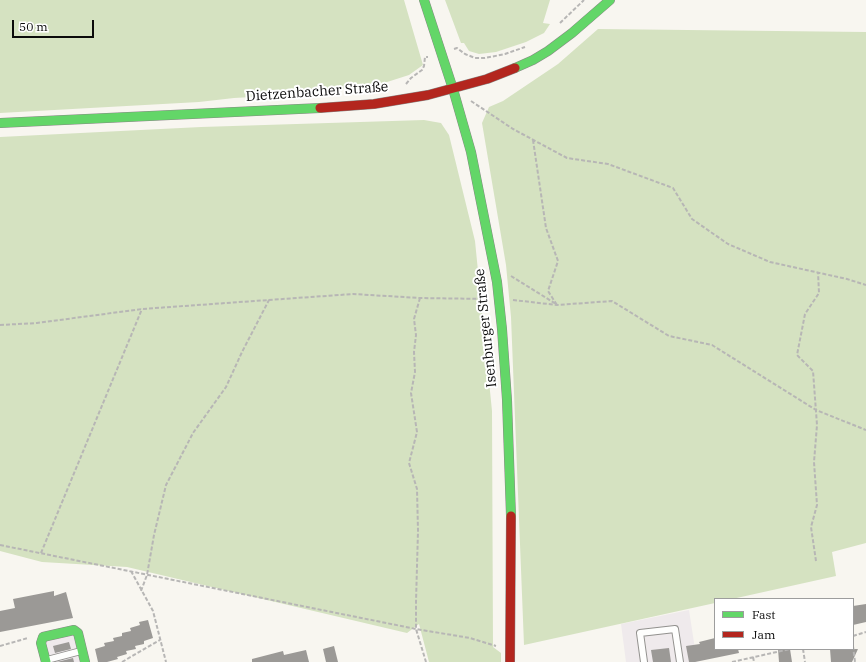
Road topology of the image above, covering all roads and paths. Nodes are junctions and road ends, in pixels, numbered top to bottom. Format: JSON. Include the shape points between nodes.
{"nodes":[{"id":1,"x":424,"y":0,"type":"edge"},
{"id":2,"x":584,"y":0,"type":"edge"},
{"id":3,"x":610,"y":0,"type":"edge"},
{"id":4,"x":558,"y":25,"type":"dead end"},
{"id":5,"x":525,"y":47,"type":"dead end"},
{"id":6,"x":441,"y":53,"type":"junction"},
{"id":7,"x":453,"y":89,"type":"junction"},
{"id":8,"x":391,"y":101,"type":"junction"},
{"id":9,"x":471,"y":101,"type":"dead end"},
{"id":10,"x":0,"y":123,"type":"edge"},
{"id":11,"x":533,"y":140,"type":"junction"},
{"id":12,"x":818,"y":272,"type":"junction"},
{"id":13,"x":497,"y":282,"type":"junction"},
{"id":14,"x":866,"y":285,"type":"edge"},
{"id":15,"x":420,"y":298,"type":"junction"},
{"id":16,"x":499,"y":299,"type":"junction"},
{"id":17,"x":270,"y":300,"type":"junction"},
{"id":18,"x":557,"y":305,"type":"junction"},
{"id":19,"x":142,"y":309,"type":"junction"},
{"id":20,"x":0,"y":325,"type":"edge"},
{"id":21,"x":816,"y":410,"type":"junction"},
{"id":22,"x":866,"y":430,"type":"edge"},
{"id":23,"x":0,"y":545,"type":"edge"},
{"id":24,"x":41,"y":553,"type":"junction"},
{"id":25,"x":816,"y":560,"type":"dead end"},
{"id":26,"x":132,"y":571,"type":"junction"},
{"id":27,"x":148,"y":575,"type":"junction"},
{"id":28,"x":141,"y":591,"type":"junction"},
{"id":29,"x":416,"y":629,"type":"junction"},
{"id":30,"x":866,"y":632,"type":"edge"},
{"id":31,"x":854,"y":636,"type":"edge"},
{"id":32,"x":43,"y":637,"type":"junction"},
{"id":33,"x":160,"y":640,"type":"junction"},
{"id":34,"x":0,"y":646,"type":"edge"},
{"id":35,"x":511,"y":650,"type":"junction"},
{"id":36,"x":785,"y":650,"type":"edge"},
{"id":37,"x":803,"y":650,"type":"edge"},
{"id":38,"x":854,"y":650,"type":"edge"},
{"id":39,"x":83,"y":651,"type":"junction"},
{"id":40,"x":753,"y":657,"type":"junction"},
{"id":41,"x":46,"y":661,"type":"edge"},
{"id":42,"x":86,"y":662,"type":"edge"},
{"id":43,"x":122,"y":662,"type":"edge"},
{"id":44,"x":166,"y":662,"type":"edge"},
{"id":45,"x":426,"y":662,"type":"edge"},
{"id":46,"x":510,"y":662,"type":"edge"},
{"id":47,"x":644,"y":662,"type":"edge"},
{"id":48,"x":680,"y":662,"type":"edge"},
{"id":49,"x":732,"y":662,"type":"edge"},
{"id":50,"x":754,"y":662,"type":"edge"},
{"id":51,"x":805,"y":662,"type":"edge"},
{"id":52,"x":855,"y":662,"type":"edge"}],
"edges":[{"from":1,"to":6,"type":"main road","name":"Isenburger Straße"},
{"from":2,"to":4,"type":"path"},
{"from":3,"to":7,"type":"main road","name":"Dietzenbacher Straße","via":[[548,51],[533,60],[492,77]]},
{"from":5,"to":6,"type":"path","via":[[485,58],[475,58],[457,48]]},
{"from":6,"to":7,"type":"main road","name":"Isenburger Straße"},
{"from":6,"to":8,"type":"path","via":[[426,57],[422,70],[411,78]]},
{"from":7,"to":8,"type":"main road","name":"Dietzenbacher Straße"},
{"from":7,"to":13,"type":"main road","name":"Isenburger Straße","via":[[477,178]]},
{"from":8,"to":10,"type":"main road","name":"Dietzenbacher Straße","via":[[307,109]]},
{"from":9,"to":11,"type":"path"},
{"from":11,"to":12,"type":"path","via":[[567,158],[608,164],[673,188],[692,219],[728,244],[770,262]]},
{"from":11,"to":18,"type":"path","via":[[546,228],[558,261],[548,291]]},
{"from":12,"to":14,"type":"path"},
{"from":12,"to":21,"type":"path","via":[[819,293],[805,314],[797,355],[813,371]]},
{"from":13,"to":16,"type":"main road","name":"Isenburger Straße"},
{"from":13,"to":18,"type":"path","via":[[510,276]]},
{"from":15,"to":16,"type":"path"},
{"from":15,"to":17,"type":"path","via":[[354,294]]},
{"from":15,"to":29,"type":"path","via":[[414,319],[415,372],[411,392],[417,432],[409,463],[417,489]]},
{"from":16,"to":18,"type":"path"},
{"from":16,"to":35,"type":"main road","name":"Isenburger Straße","via":[[507,400],[511,516]]},
{"from":17,"to":19,"type":"path"},
{"from":17,"to":27,"type":"path","via":[[226,387],[193,433],[166,485]]},
{"from":18,"to":21,"type":"path","via":[[612,301],[669,336],[712,345]]},
{"from":19,"to":20,"type":"path","via":[[37,323]]},
{"from":19,"to":24,"type":"path"},
{"from":21,"to":22,"type":"path"},
{"from":21,"to":25,"type":"path","via":[[814,462],[817,506],[811,527]]},
{"from":23,"to":24,"type":"path"},
{"from":24,"to":26,"type":"path"},
{"from":26,"to":27,"type":"path"},
{"from":26,"to":28,"type":"path"},
{"from":27,"to":28,"type":"path"},
{"from":27,"to":29,"type":"path"},
{"from":28,"to":33,"type":"path","via":[[153,611]]},
{"from":29,"to":35,"type":"path","via":[[470,638]]},
{"from":29,"to":45,"type":"path"},
{"from":30,"to":31,"type":"path"},
{"from":32,"to":34,"type":"path"},
{"from":32,"to":39,"type":"main road","via":[[74,630],[78,633]]},
{"from":32,"to":41,"type":"main road","via":[[41,643]]},
{"from":33,"to":43,"type":"path"},
{"from":33,"to":44,"type":"path"},
{"from":35,"to":46,"type":"main road","name":"Isenburger Straße"},
{"from":36,"to":40,"type":"path"},
{"from":37,"to":51,"type":"path"},
{"from":38,"to":52,"type":"path"},
{"from":39,"to":41,"type":"lane"},
{"from":39,"to":42,"type":"main road"},
{"from":40,"to":49,"type":"path"},
{"from":40,"to":50,"type":"path"},
{"from":47,"to":48,"type":"lane","via":[[640,633],[675,629]]}]}
